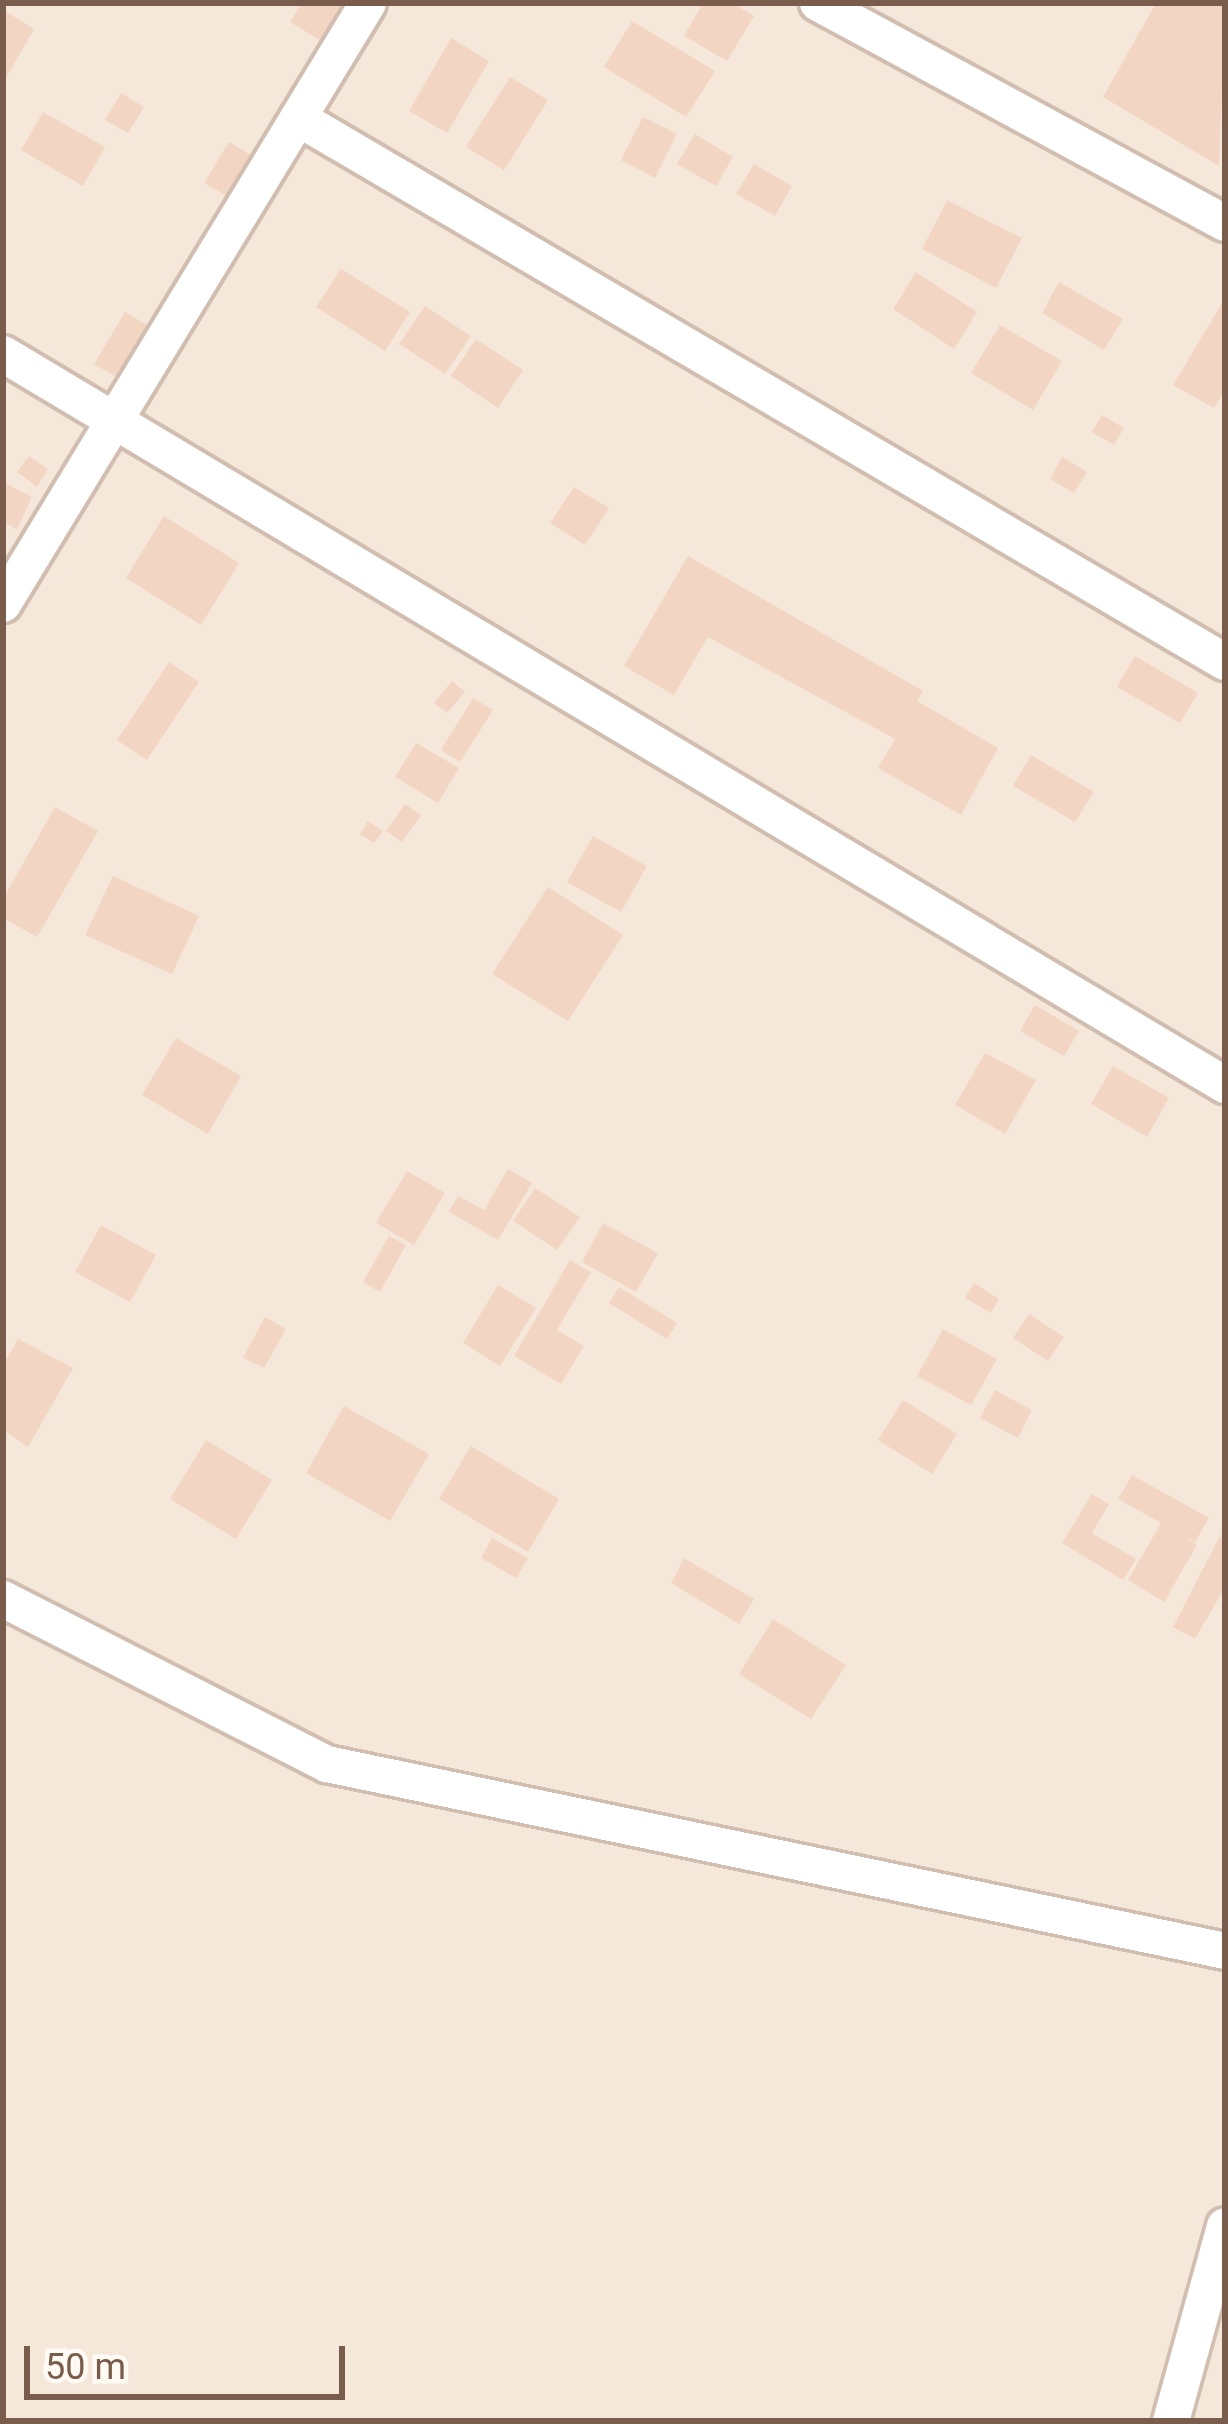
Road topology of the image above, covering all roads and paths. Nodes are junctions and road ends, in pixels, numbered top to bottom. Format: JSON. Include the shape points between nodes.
{"nodes":[{"id":1,"x":368,"y":3,"type":"edge"},
{"id":2,"x":818,"y":3,"type":"edge"},
{"id":3,"x":298,"y":118,"type":"junction"},
{"id":4,"x":1225,"y":223,"type":"edge"},
{"id":5,"x":3,"y":354,"type":"edge"},
{"id":6,"x":111,"y":425,"type":"junction"},
{"id":7,"x":3,"y":604,"type":"edge"},
{"id":8,"x":1225,"y":662,"type":"edge"},
{"id":9,"x":1225,"y":1085,"type":"edge"},
{"id":10,"x":3,"y":1599,"type":"edge"},
{"id":11,"x":1225,"y":1951,"type":"edge"},
{"id":12,"x":1225,"y":2226,"type":"edge"},
{"id":13,"x":1171,"y":2421,"type":"edge"}],
"edges":[{"from":1,"to":3,"type":"street"},
{"from":2,"to":4,"type":"street"},
{"from":3,"to":6,"type":"street"},
{"from":3,"to":8,"type":"street"},
{"from":5,"to":6,"type":"street"},
{"from":6,"to":7,"type":"street"},
{"from":6,"to":9,"type":"street"},
{"from":10,"to":11,"type":"street","via":[[327,1764]]},
{"from":12,"to":13,"type":"street"}]}
